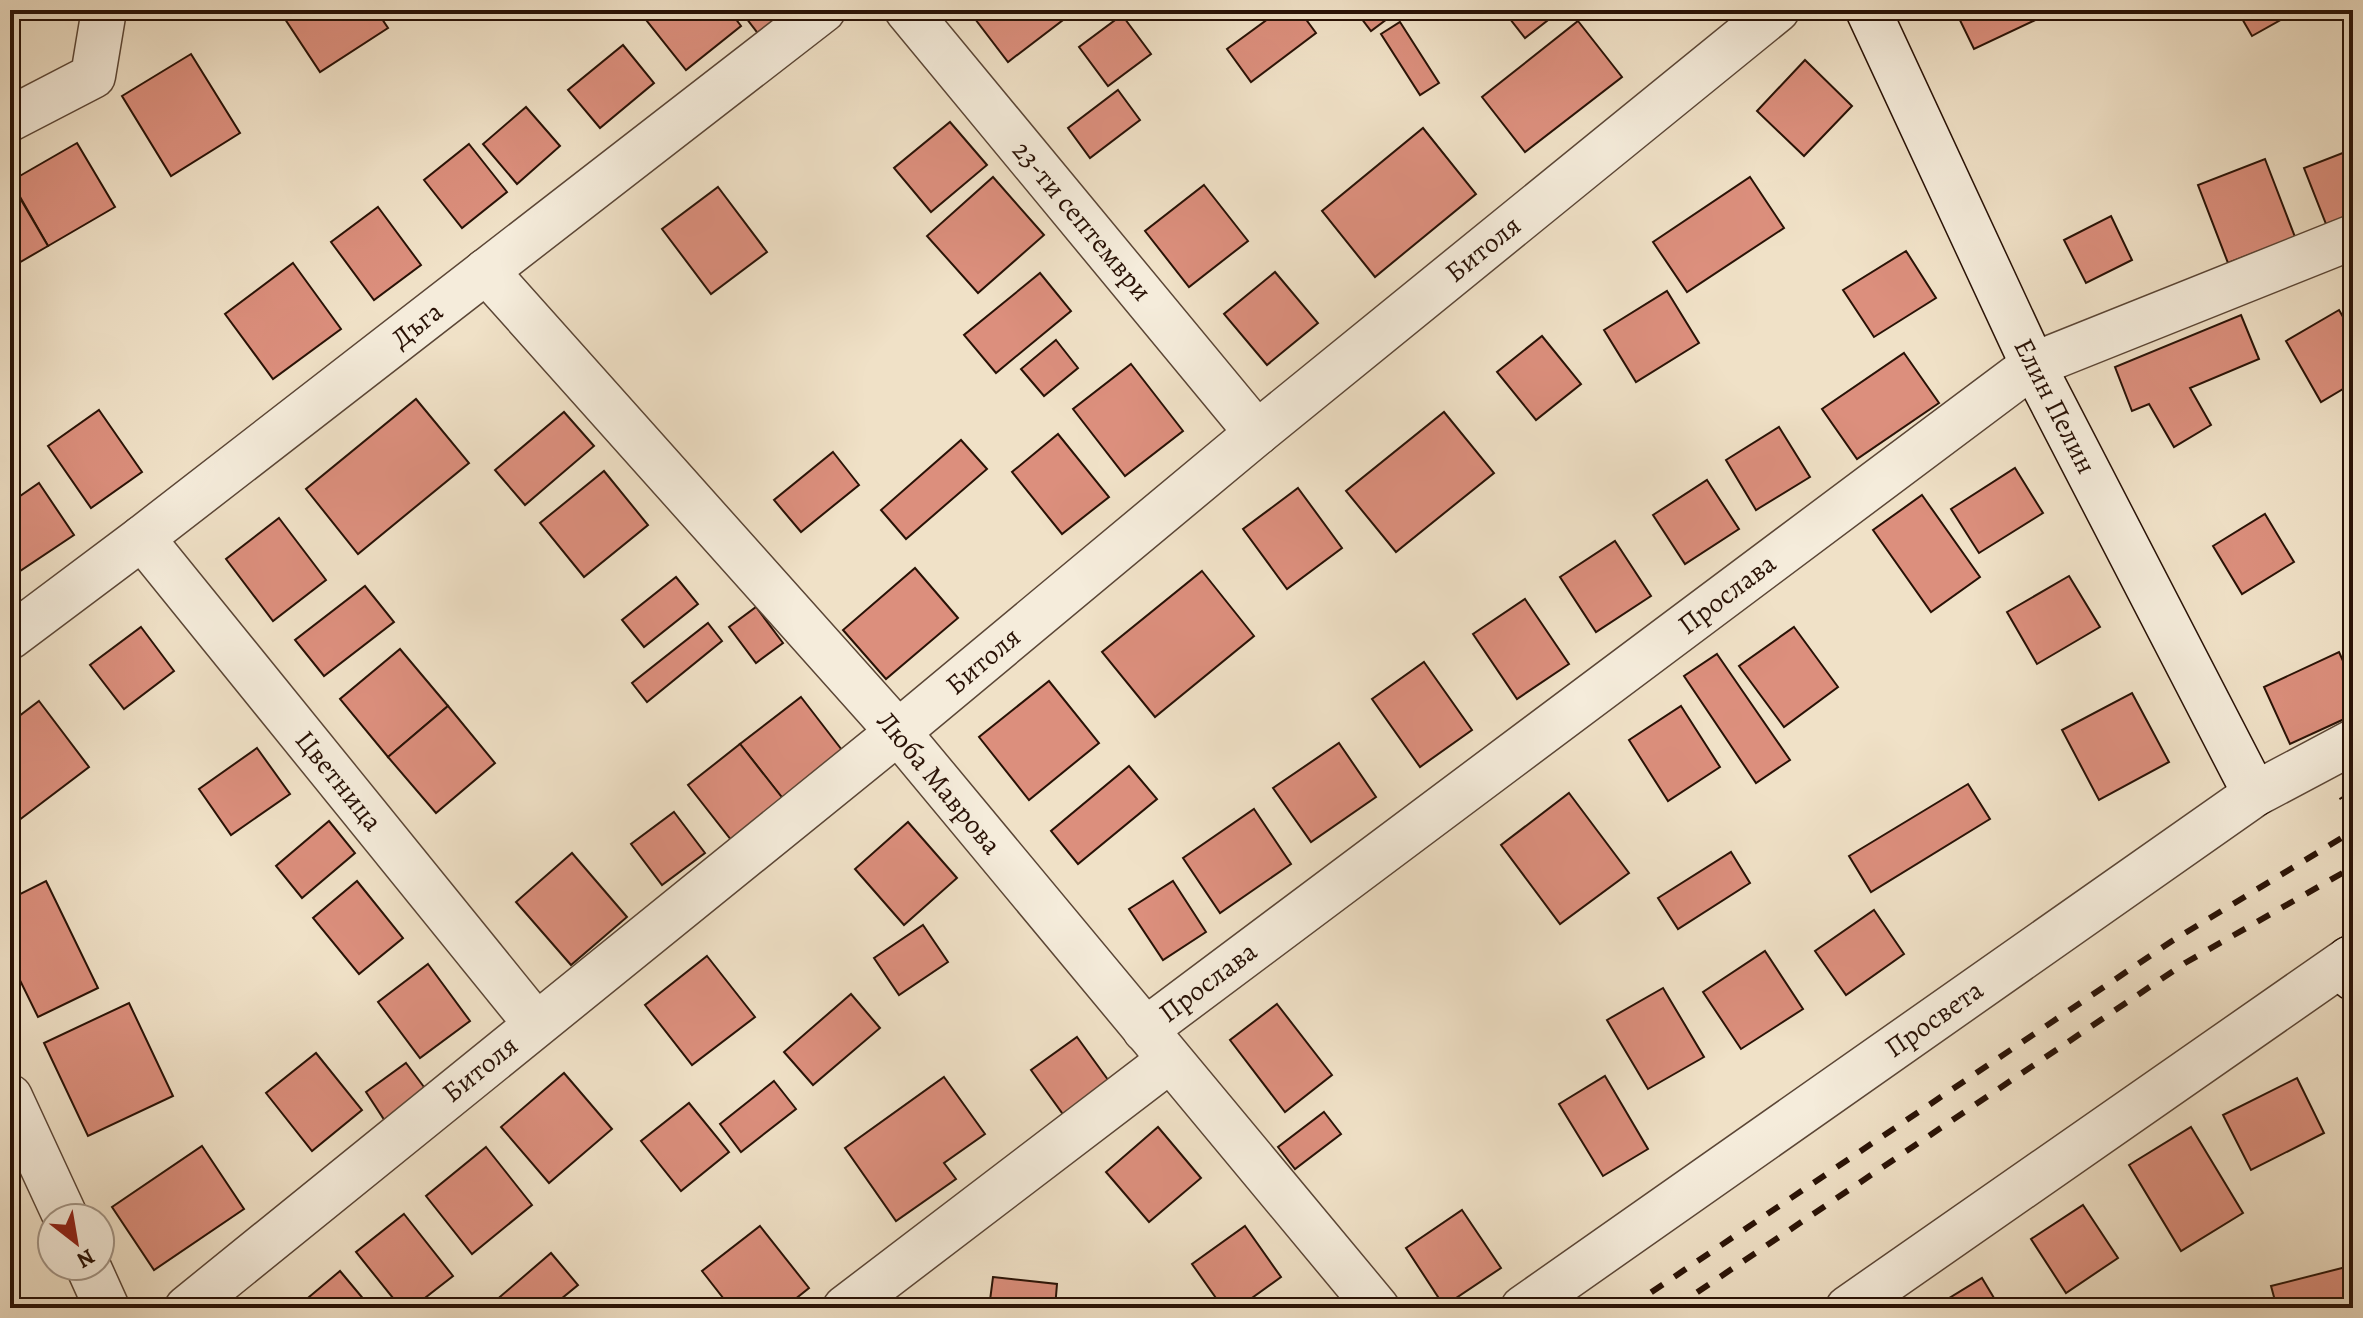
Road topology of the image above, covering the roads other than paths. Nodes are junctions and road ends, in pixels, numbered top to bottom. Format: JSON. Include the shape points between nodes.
{"nodes":[{"id":1,"x":104,"y":10,"type":"edge"},
{"id":2,"x":823,"y":10,"type":"edge"},
{"id":3,"x":907,"y":10,"type":"edge"},
{"id":4,"x":1777,"y":10,"type":"edge"},
{"id":5,"x":1868,"y":10,"type":"edge"},
{"id":6,"x":10,"y":119,"type":"edge"},
{"id":7,"x":2353,"y":237,"type":"edge"},
{"id":8,"x":486,"y":271,"type":"junction"},
{"id":9,"x":2033,"y":365,"type":"junction"},
{"id":10,"x":1257,"y":433,"type":"junction"},
{"id":11,"x":142,"y":538,"type":"junction"},
{"id":12,"x":10,"y":637,"type":"edge"},
{"id":13,"x":898,"y":732,"type":"junction"},
{"id":14,"x":2353,"y":742,"type":"edge"},
{"id":15,"x":2255,"y":794,"type":"junction"},
{"id":16,"x":2352,"y":965,"type":"edge"},
{"id":17,"x":536,"y":1024,"type":"junction"},
{"id":18,"x":1157,"y":1045,"type":"junction"},
{"id":19,"x":10,"y":1097,"type":"edge"},
{"id":20,"x":59,"y":1202,"type":"edge"},
{"id":21,"x":95,"y":1282,"type":"edge"},
{"id":22,"x":107,"y":1308,"type":"edge"},
{"id":23,"x":187,"y":1308,"type":"edge"},
{"id":24,"x":845,"y":1308,"type":"edge"},
{"id":25,"x":1377,"y":1308,"type":"edge"},
{"id":26,"x":1523,"y":1308,"type":"edge"},
{"id":27,"x":1848,"y":1308,"type":"edge"}],
"edges":[{"from":1,"to":6,"type":"street","via":[[93,76]]},
{"from":2,"to":8,"type":"street","name":"Дъга"},
{"from":3,"to":10,"type":"street","name":"23-ти септември"},
{"from":4,"to":10,"type":"street","name":"Битоля"},
{"from":5,"to":9,"type":"street","name":"Елин Пелин"},
{"from":7,"to":9,"type":"street","name":"Прослава"},
{"from":8,"to":11,"type":"street","name":"Дъга"},
{"from":8,"to":13,"type":"street","name":"Люба Маврова"},
{"from":9,"to":15,"type":"street","name":"Елин Пелин"},
{"from":9,"to":18,"type":"street","name":"Прослава"},
{"from":10,"to":13,"type":"street","name":"Битоля"},
{"from":11,"to":12,"type":"street","name":"Дъга"},
{"from":11,"to":17,"type":"street","name":"Цветница"},
{"from":13,"to":17,"type":"street","name":"Битоля"},
{"from":13,"to":18,"type":"street","name":"Люба Маврова"},
{"from":14,"to":15,"type":"street","name":"Просвета"},
{"from":15,"to":26,"type":"street","name":"Просвета"},
{"from":16,"to":27,"type":"street"},
{"from":17,"to":23,"type":"street","name":"Битоля"},
{"from":18,"to":24,"type":"street","name":"Прослава"},
{"from":18,"to":25,"type":"street","name":"Люба Маврова"},
{"from":19,"to":20,"type":"street"},
{"from":21,"to":22,"type":"street"}]}
